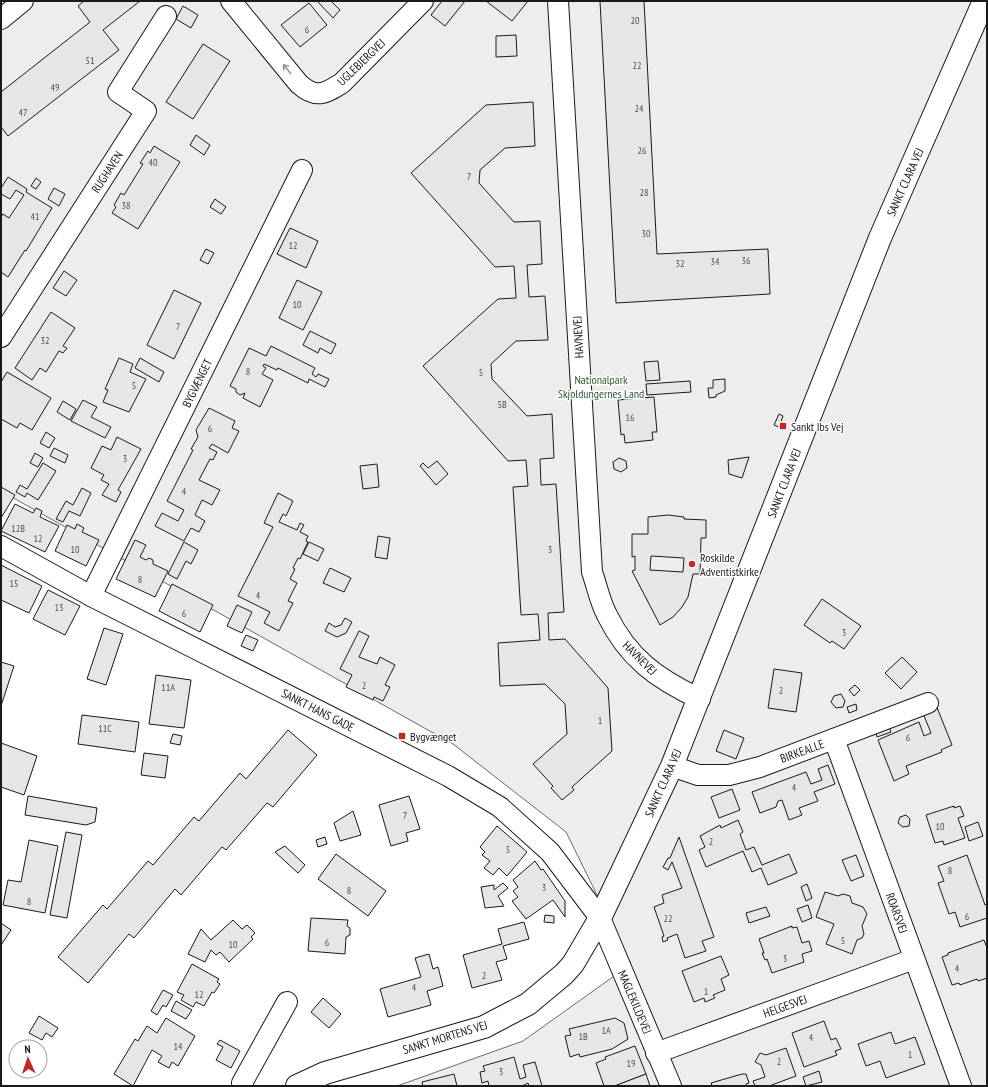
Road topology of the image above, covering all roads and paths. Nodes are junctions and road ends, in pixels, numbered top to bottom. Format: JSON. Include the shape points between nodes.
{"nodes":[{"id":1,"x":23,"y":1,"type":"edge"},
{"id":2,"x":231,"y":1,"type":"edge"},
{"id":3,"x":423,"y":1,"type":"edge"},
{"id":4,"x":558,"y":1,"type":"edge"},
{"id":5,"x":984,"y":1,"type":"edge"},
{"id":6,"x":166,"y":16,"type":"dead end"},
{"id":7,"x":1,"y":19,"type":"edge"},
{"id":8,"x":302,"y":170,"type":"dead end"},
{"id":9,"x":1,"y":337,"type":"edge"},
{"id":10,"x":1,"y":546,"type":"edge"},
{"id":11,"x":91,"y":596,"type":"junction"},
{"id":12,"x":700,"y":699,"type":"junction"},
{"id":13,"x":928,"y":703,"type":"dead end"},
{"id":14,"x":834,"y":739,"type":"junction"},
{"id":15,"x":672,"y":766,"type":"junction"},
{"id":16,"x":600,"y":918,"type":"junction"},
{"id":17,"x":914,"y":959,"type":"junction"},
{"id":18,"x":287,"y":1002,"type":"dead end"},
{"id":19,"x":656,"y":1053,"type":"junction"},
{"id":20,"x":243,"y":1086,"type":"edge"},
{"id":21,"x":297,"y":1086,"type":"edge"},
{"id":22,"x":671,"y":1086,"type":"edge"},
{"id":23,"x":961,"y":1086,"type":"edge"}],
"edges":[{"from":1,"to":7,"type":"street"},
{"from":3,"to":2,"type":"street","name":"UGLEBJERGVEJ","one_way":true,"via":[[342,83],[316,94],[306,91],[299,84]]},
{"from":4,"to":12,"type":"street","name":"HAVNEVEJ","via":[[592,572],[606,614],[626,647],[649,670],[670,685]]},
{"from":5,"to":12,"type":"main road","name":"SANKT CLARA VEJ","via":[[880,238]]},
{"from":6,"to":9,"type":"street","name":"RUGHAVEN","via":[[118,92],[146,111]]},
{"from":8,"to":11,"type":"street","name":"BYGVÆNGET"},
{"from":10,"to":11,"type":"street","name":"SANKT HANS GADE"},
{"from":11,"to":16,"type":"street","name":"SANKT HANS GADE","via":[[448,776],[500,807],[550,852]]},
{"from":12,"to":15,"type":"main road","name":"SANKT CLARA VEJ"},
{"from":13,"to":14,"type":"street","name":"BIRKEALLE"},
{"from":14,"to":15,"type":"street","name":"BIRKEALLE","via":[[760,767],[729,775],[698,775]]},
{"from":14,"to":17,"type":"street","name":"ROARSVEJ"},
{"from":15,"to":16,"type":"main road","name":"SANKT CLARA VEJ"},
{"from":16,"to":19,"type":"street","name":"MAGLEKILDEVEJ"},
{"from":16,"to":21,"type":"main road","name":"SANKT MORTENS VEJ","via":[[573,964],[528,1004],[484,1027],[326,1073]]},
{"from":17,"to":19,"type":"street","name":"HELGESVEJ"},
{"from":17,"to":23,"type":"street","name":"ROARSVEJ"},
{"from":18,"to":20,"type":"street","via":[[242,1083]]},
{"from":19,"to":22,"type":"street","name":"MAGLEKILDEVEJ"}]}
